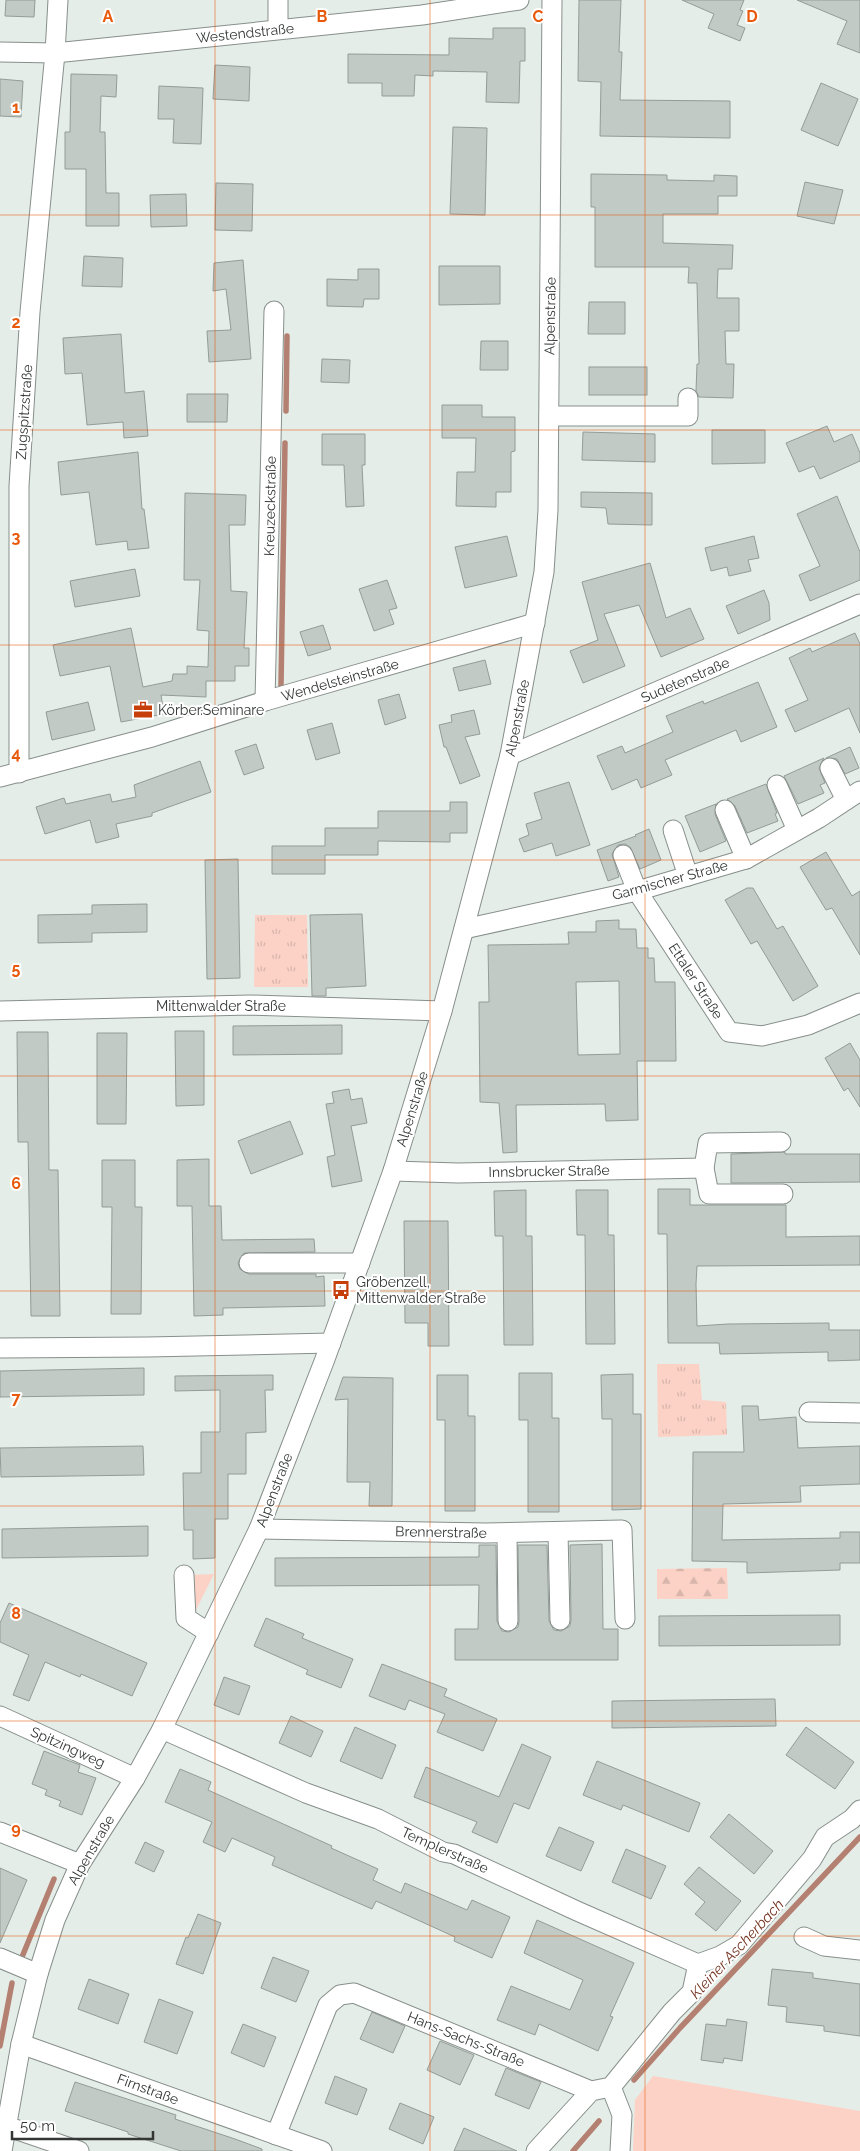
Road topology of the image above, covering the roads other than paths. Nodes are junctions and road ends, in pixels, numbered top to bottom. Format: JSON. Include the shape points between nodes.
{"nodes":[{"id":1,"x":58,"y":0,"type":"edge"},
{"id":2,"x":278,"y":0,"type":"edge"},
{"id":3,"x":519,"y":0,"type":"edge"},
{"id":4,"x":552,"y":0,"type":"edge"},
{"id":5,"x":278,"y":29,"type":"junction"},
{"id":6,"x":0,"y":52,"type":"edge"},
{"id":7,"x":56,"y":53,"type":"junction"},
{"id":8,"x":274,"y":311,"type":"dead end"},
{"id":9,"x":688,"y":398,"type":"dead end"},
{"id":10,"x":549,"y":416,"type":"junction"},
{"id":11,"x":860,"y":604,"type":"edge"},
{"id":12,"x":535,"y":623,"type":"junction"},
{"id":13,"x":265,"y":702,"type":"junction"},
{"id":14,"x":510,"y":755,"type":"junction"},
{"id":15,"x":830,"y":768,"type":"dead end"},
{"id":16,"x":20,"y":773,"type":"junction"},
{"id":17,"x":0,"y":777,"type":"edge"},
{"id":18,"x":776,"y":785,"type":"dead end"},
{"id":19,"x":853,"y":796,"type":"edge"},
{"id":20,"x":725,"y":810,"type":"dead end"},
{"id":21,"x":673,"y":830,"type":"dead end"},
{"id":22,"x":797,"y":830,"type":"junction"},
{"id":23,"x":623,"y":855,"type":"dead end"},
{"id":24,"x":746,"y":859,"type":"junction"},
{"id":25,"x":688,"y":876,"type":"junction"},
{"id":26,"x":637,"y":891,"type":"junction"},
{"id":27,"x":464,"y":929,"type":"junction"},
{"id":28,"x":860,"y":1003,"type":"edge"},
{"id":29,"x":0,"y":1011,"type":"edge"},
{"id":30,"x":442,"y":1011,"type":"junction"},
{"id":31,"x":780,"y":1142,"type":"dead end"},
{"id":32,"x":704,"y":1168,"type":"junction"},
{"id":33,"x":393,"y":1171,"type":"junction"},
{"id":34,"x":783,"y":1194,"type":"dead end"},
{"id":35,"x":249,"y":1263,"type":"dead end"},
{"id":36,"x":360,"y":1264,"type":"junction"},
{"id":37,"x":331,"y":1343,"type":"junction"},
{"id":38,"x":0,"y":1348,"type":"edge"},
{"id":39,"x":808,"y":1412,"type":"dead end"},
{"id":40,"x":860,"y":1413,"type":"edge"},
{"id":41,"x":259,"y":1529,"type":"junction"},
{"id":42,"x":558,"y":1532,"type":"junction"},
{"id":43,"x":507,"y":1533,"type":"junction"},
{"id":44,"x":184,"y":1575,"type":"dead end"},
{"id":45,"x":625,"y":1619,"type":"dead end"},
{"id":46,"x":560,"y":1620,"type":"dead end"},
{"id":47,"x":508,"y":1621,"type":"dead end"},
{"id":48,"x":208,"y":1633,"type":"junction"},
{"id":49,"x":0,"y":1716,"type":"edge"},
{"id":50,"x":162,"y":1729,"type":"junction"},
{"id":51,"x":135,"y":1778,"type":"junction"},
{"id":52,"x":860,"y":1810,"type":"edge"},
{"id":53,"x":0,"y":1832,"type":"edge"},
{"id":54,"x":80,"y":1864,"type":"junction"},
{"id":55,"x":804,"y":1937,"type":"dead end"},
{"id":56,"x":860,"y":1950,"type":"edge"},
{"id":57,"x":0,"y":1958,"type":"edge"},
{"id":58,"x":698,"y":1964,"type":"junction"},
{"id":59,"x":38,"y":1974,"type":"junction"},
{"id":60,"x":21,"y":2044,"type":"junction"},
{"id":61,"x":6,"y":2087,"type":"edge"},
{"id":62,"x":611,"y":2087,"type":"junction"},
{"id":63,"x":591,"y":2090,"type":"junction"},
{"id":64,"x":6,"y":2126,"type":"junction"},
{"id":65,"x":276,"y":2135,"type":"junction"},
{"id":66,"x":2,"y":2151,"type":"edge"},
{"id":67,"x":80,"y":2151,"type":"edge"},
{"id":68,"x":322,"y":2151,"type":"edge"},
{"id":69,"x":536,"y":2151,"type":"edge"},
{"id":70,"x":620,"y":2151,"type":"edge"}],
"edges":[{"from":1,"to":7,"type":"street","name":"Zugspitzstraße"},
{"from":2,"to":5,"type":"street"},
{"from":3,"to":5,"type":"street","name":"Westendstraße","via":[[422,15]]},
{"from":4,"to":10,"type":"street","name":"Alpenstraße"},
{"from":5,"to":7,"type":"street","name":"Westendstraße"},
{"from":6,"to":7,"type":"street","name":"Westendstraße"},
{"from":7,"to":16,"type":"street","name":"Zugspitzstraße","via":[[30,312],[20,486]]},
{"from":8,"to":13,"type":"street","name":"Kreuzeckstraße"},
{"from":9,"to":10,"type":"street","via":[[688,416]]},
{"from":10,"to":12,"type":"street","name":"Alpenstraße","via":[[544,572]]},
{"from":11,"to":14,"type":"street","name":"Sudetenstraße"},
{"from":12,"to":13,"type":"street","name":"Wendelsteinstraße"},
{"from":12,"to":14,"type":"street","name":"Alpenstraße"},
{"from":13,"to":16,"type":"street","name":"Wendelsteinstraße"},
{"from":14,"to":27,"type":"street","name":"Alpenstraße"},
{"from":15,"to":19,"type":"street"},
{"from":16,"to":17,"type":"street","name":"Wendelsteinstraße"},
{"from":18,"to":22,"type":"street"},
{"from":19,"to":22,"type":"street","name":"Garmischer Straße"},
{"from":20,"to":24,"type":"street"},
{"from":21,"to":25,"type":"street"},
{"from":22,"to":24,"type":"street","name":"Garmischer Straße"},
{"from":23,"to":26,"type":"street","name":"Ettaler Straße"},
{"from":24,"to":25,"type":"street","name":"Garmischer Straße"},
{"from":25,"to":26,"type":"street","name":"Garmischer Straße"},
{"from":26,"to":27,"type":"street","name":"Garmischer Straße"},
{"from":26,"to":28,"type":"street","name":"Ettaler Straße","via":[[729,1032],[762,1036],[808,1026]]},
{"from":27,"to":30,"type":"street","name":"Alpenstraße"},
{"from":29,"to":30,"type":"street","name":"Mittenwalder Straße","via":[[250,1005]]},
{"from":30,"to":33,"type":"street","name":"Alpenstraße"},
{"from":31,"to":32,"type":"street","via":[[708,1143]]},
{"from":32,"to":33,"type":"street","name":"Innsbrucker Straße","via":[[458,1173]]},
{"from":32,"to":34,"type":"street","via":[[709,1194]]},
{"from":33,"to":36,"type":"street","name":"Alpenstraße"},
{"from":35,"to":36,"type":"street"},
{"from":36,"to":37,"type":"street","name":"Alpenstraße"},
{"from":37,"to":38,"type":"street"},
{"from":37,"to":41,"type":"street","name":"Alpenstraße"},
{"from":39,"to":40,"type":"street"},
{"from":41,"to":43,"type":"street","name":"Brennerstraße"},
{"from":41,"to":48,"type":"street","name":"Alpenstraße"},
{"from":42,"to":43,"type":"street","name":"Brennerstraße"},
{"from":42,"to":45,"type":"street","name":"Brennerstraße","via":[[622,1530]]},
{"from":42,"to":46,"type":"street"},
{"from":43,"to":47,"type":"street"},
{"from":44,"to":48,"type":"street","via":[[186,1618]]},
{"from":48,"to":50,"type":"street","name":"Alpenstraße"},
{"from":49,"to":51,"type":"street","name":"Spitzingweg"},
{"from":50,"to":51,"type":"street","name":"Alpenstraße"},
{"from":50,"to":58,"type":"street","name":"Templerstraße","via":[[306,1793],[378,1819],[443,1852],[454,1854]]},
{"from":51,"to":54,"type":"street","name":"Alpenstraße"},
{"from":52,"to":58,"type":"street","via":[[825,1836],[812,1859],[739,1945]]},
{"from":53,"to":54,"type":"street"},
{"from":54,"to":59,"type":"street","name":"Alpenstraße","via":[[55,1920]]},
{"from":55,"to":56,"type":"street","via":[[824,1946]]},
{"from":57,"to":59,"type":"street"},
{"from":58,"to":62,"type":"street","via":[[692,1992]]},
{"from":59,"to":60,"type":"street","name":"Alpenstraße"},
{"from":60,"to":61,"type":"street","name":"Alpenstraße"},
{"from":60,"to":65,"type":"street","name":"Firnstraße"},
{"from":61,"to":64,"type":"street","name":"Alpenstraße"},
{"from":62,"to":63,"type":"street"},
{"from":62,"to":70,"type":"street","via":[[622,2115]]},
{"from":63,"to":65,"type":"street","name":"Hans-Sachs-Straße","via":[[354,1994],[340,1995],[328,2005]]},
{"from":63,"to":69,"type":"street"},
{"from":64,"to":66,"type":"street","name":"Alpenstraße"},
{"from":64,"to":67,"type":"street"},
{"from":65,"to":68,"type":"street","name":"Firnstraße"}]}
